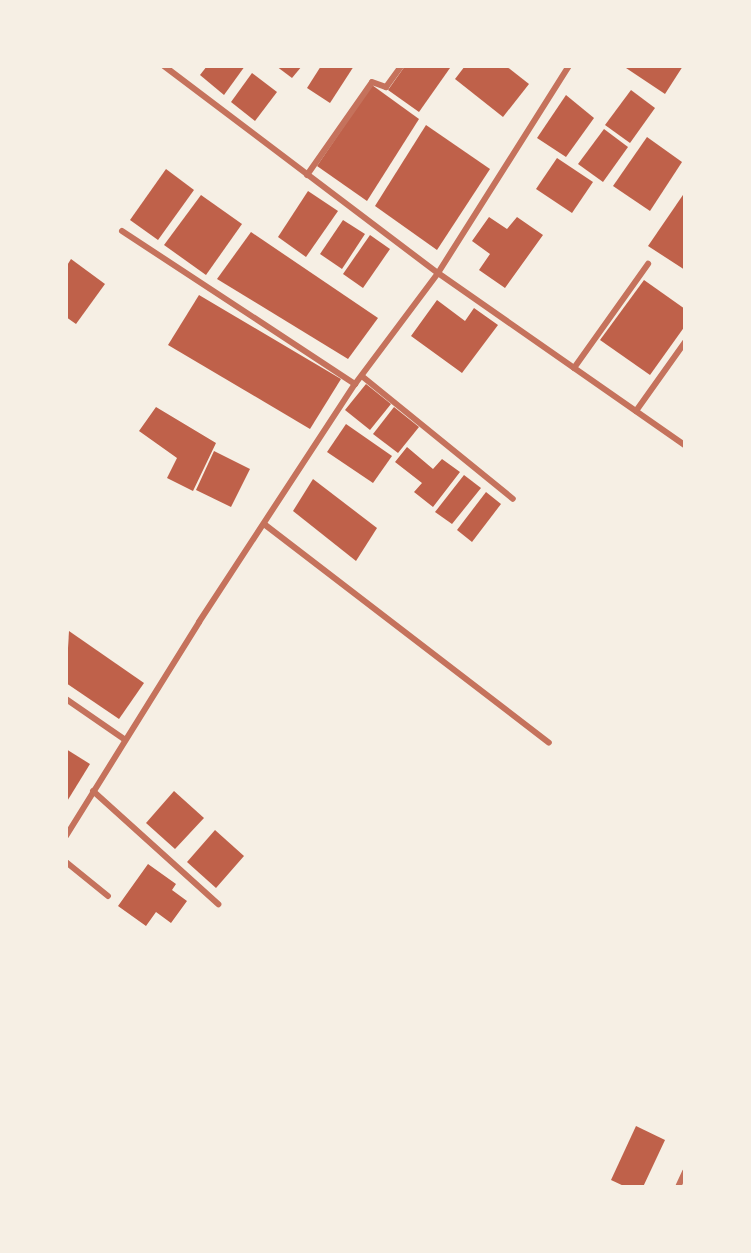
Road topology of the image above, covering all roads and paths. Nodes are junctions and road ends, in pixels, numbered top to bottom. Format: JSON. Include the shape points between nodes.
{"nodes":[{"id":1,"x":164,"y":66,"type":"edge"},
{"id":2,"x":401,"y":66,"type":"edge"},
{"id":3,"x":569,"y":66,"type":"edge"},
{"id":4,"x":307,"y":175,"type":"junction"},
{"id":5,"x":122,"y":231,"type":"dead end"},
{"id":6,"x":648,"y":264,"type":"dead end"},
{"id":7,"x":438,"y":273,"type":"junction"},
{"id":8,"x":685,"y":342,"type":"edge"},
{"id":9,"x":574,"y":368,"type":"junction"},
{"id":10,"x":363,"y":377,"type":"junction"},
{"id":11,"x":355,"y":384,"type":"junction"},
{"id":12,"x":636,"y":411,"type":"junction"},
{"id":13,"x":685,"y":445,"type":"edge"},
{"id":14,"x":513,"y":499,"type":"dead end"},
{"id":15,"x":264,"y":524,"type":"junction"},
{"id":16,"x":66,"y":699,"type":"edge"},
{"id":17,"x":124,"y":739,"type":"junction"},
{"id":18,"x":549,"y":743,"type":"dead end"},
{"id":19,"x":93,"y":791,"type":"junction"},
{"id":20,"x":69,"y":824,"type":"edge"},
{"id":21,"x":66,"y":836,"type":"edge"},
{"id":22,"x":66,"y":862,"type":"edge"},
{"id":23,"x":108,"y":896,"type":"dead end"},
{"id":24,"x":218,"y":904,"type":"dead end"},
{"id":25,"x":685,"y":1172,"type":"edge"},
{"id":26,"x":678,"y":1187,"type":"edge"}],
"edges":[{"from":1,"to":4,"type":"street"},
{"from":2,"to":4,"type":"street","via":[[386,87],[372,82]]},
{"from":3,"to":7,"type":"street"},
{"from":4,"to":7,"type":"street"},
{"from":5,"to":11,"type":"street"},
{"from":6,"to":9,"type":"street"},
{"from":7,"to":9,"type":"street"},
{"from":7,"to":10,"type":"street"},
{"from":8,"to":12,"type":"street"},
{"from":9,"to":12,"type":"street"},
{"from":10,"to":11,"type":"street"},
{"from":10,"to":14,"type":"street"},
{"from":11,"to":15,"type":"street"},
{"from":12,"to":13,"type":"street"},
{"from":15,"to":17,"type":"street"},
{"from":15,"to":18,"type":"street"},
{"from":16,"to":17,"type":"street"},
{"from":17,"to":19,"type":"street"},
{"from":19,"to":20,"type":"street"},
{"from":19,"to":24,"type":"street"},
{"from":20,"to":21,"type":"street"},
{"from":22,"to":23,"type":"street"},
{"from":25,"to":26,"type":"street"}]}
